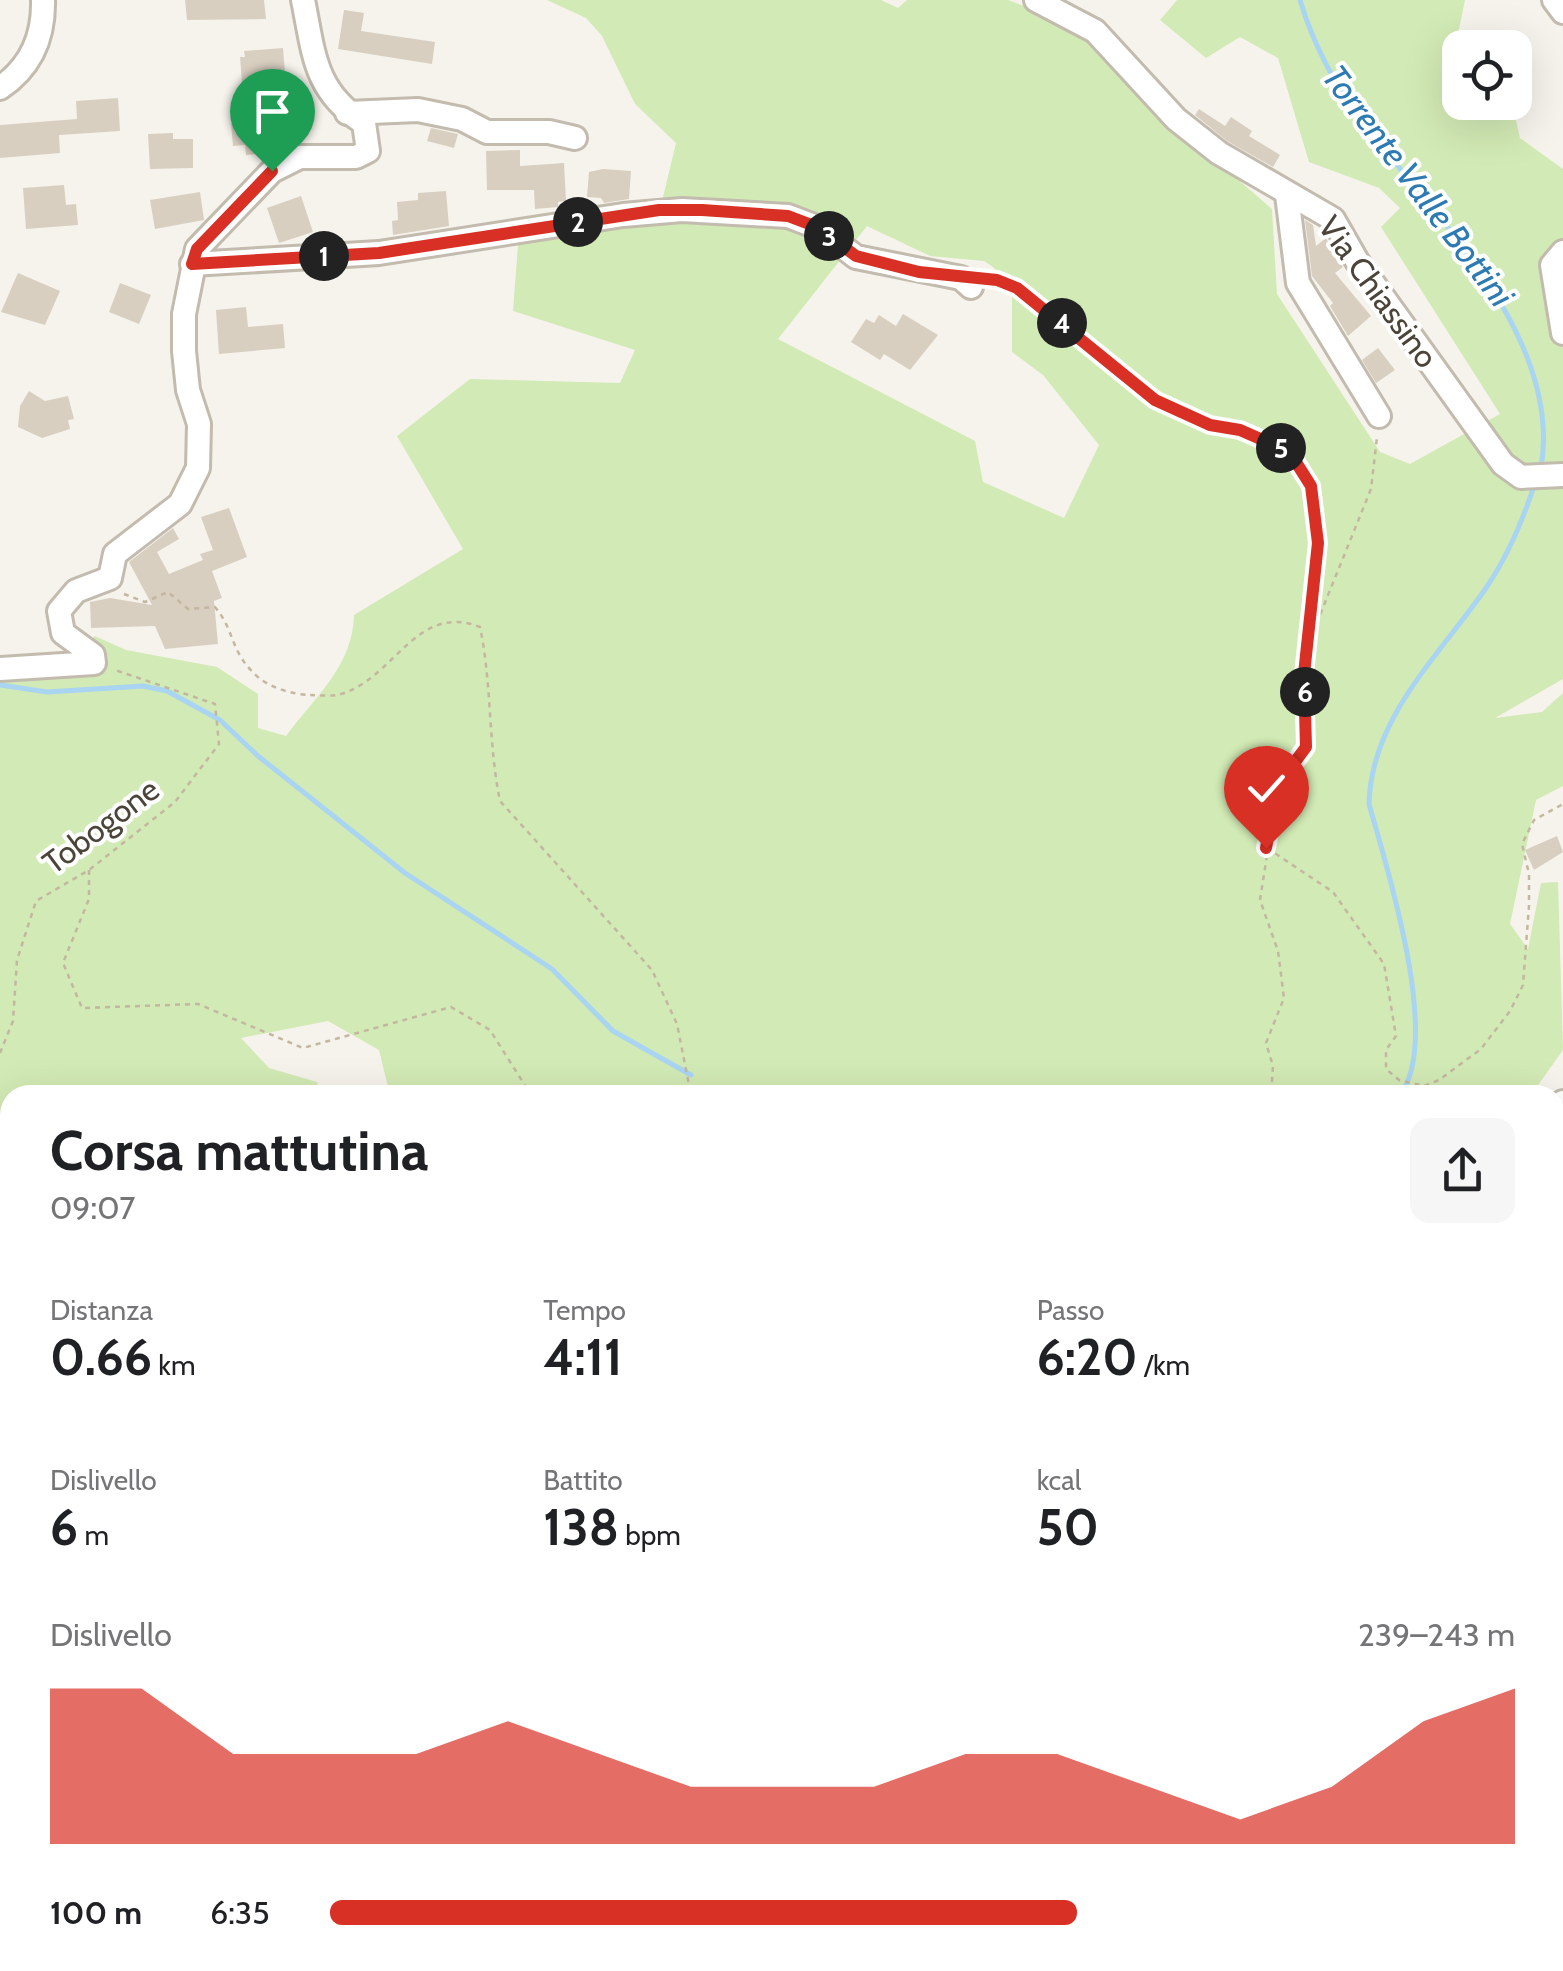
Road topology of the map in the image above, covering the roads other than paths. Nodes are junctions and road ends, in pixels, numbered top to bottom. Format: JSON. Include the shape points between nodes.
{"nodes":[{"id":1,"x":43,"y":0,"type":"edge"},
{"id":2,"x":303,"y":0,"type":"edge"},
{"id":3,"x":1036,"y":0,"type":"edge"},
{"id":4,"x":1554,"y":0,"type":"edge"},
{"id":5,"x":1563,"y":12,"type":"edge"},
{"id":6,"x":0,"y":88,"type":"edge"},
{"id":7,"x":347,"y":112,"type":"junction"},
{"id":8,"x":575,"y":138,"type":"dead end"},
{"id":9,"x":1287,"y":195,"type":"junction"},
{"id":10,"x":1563,"y":252,"type":"edge"},
{"id":11,"x":192,"y":264,"type":"junction"},
{"id":12,"x":966,"y":283,"type":"road end"},
{"id":13,"x":1563,"y":333,"type":"edge"},
{"id":14,"x":1379,"y":416,"type":"road end"},
{"id":15,"x":1561,"y":476,"type":"edge"},
{"id":16,"x":0,"y":669,"type":"edge"}],
"edges":[{"from":1,"to":6,"type":"street","via":[[37,45]]},
{"from":2,"to":7,"type":"street","via":[[315,61],[327,90]]},
{"from":3,"to":9,"type":"street","name":"Via Chiassino","via":[[1095,31],[1176,119]]},
{"from":4,"to":5,"type":"street"},
{"from":7,"to":8,"type":"street","via":[[418,110],[487,132]]},
{"from":7,"to":11,"type":"street","via":[[364,124],[368,151],[300,157],[272,171],[197,249]]},
{"from":9,"to":14,"type":"street","via":[[1298,283]]},
{"from":9,"to":15,"type":"street","name":"Via Chiassino","via":[[1333,219],[1486,443],[1521,477]]},
{"from":10,"to":13,"type":"street","via":[[1552,266]]},
{"from":11,"to":12,"type":"street","via":[[379,253],[670,210],[788,216],[817,227],[856,256]]},
{"from":11,"to":16,"type":"street","via":[[184,314],[188,390],[200,444],[191,486],[166,517],[121,546],[110,578],[76,591],[59,611],[62,633],[93,655],[94,663]]}]}
